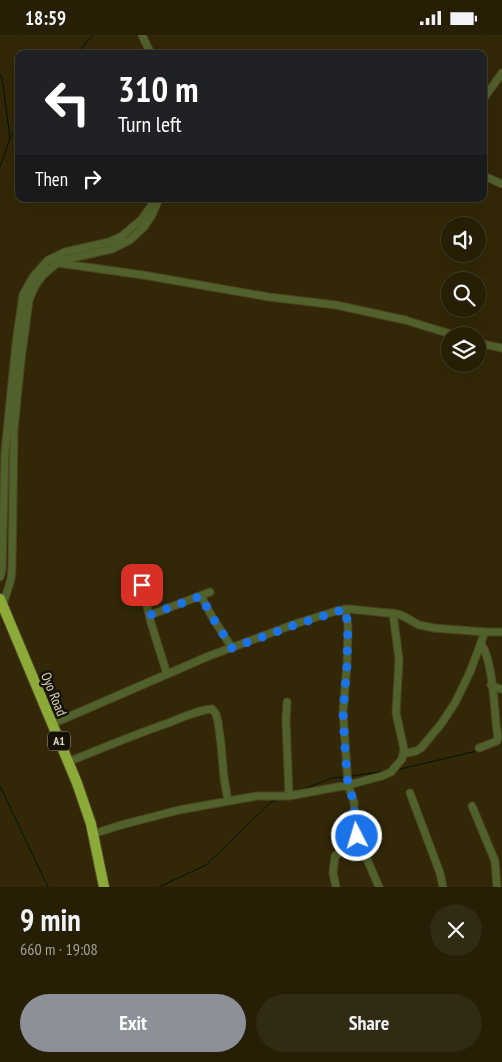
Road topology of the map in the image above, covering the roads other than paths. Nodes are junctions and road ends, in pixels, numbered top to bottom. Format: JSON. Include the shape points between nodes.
{"nodes":[{"id":1,"x":142,"y":35,"type":"edge"},
{"id":2,"x":150,"y":50,"type":"edge"},
{"id":3,"x":502,"y":73,"type":"edge"},
{"id":4,"x":487,"y":93,"type":"edge"},
{"id":5,"x":487,"y":177,"type":"edge"},
{"id":6,"x":502,"y":184,"type":"edge"},
{"id":7,"x":152,"y":202,"type":"edge"},
{"id":8,"x":158,"y":202,"type":"edge"},
{"id":9,"x":48,"y":260,"type":"junction"},
{"id":10,"x":57,"y":263,"type":"junction"},
{"id":11,"x":441,"y":331,"type":"edge"},
{"id":12,"x":486,"y":345,"type":"edge"},
{"id":13,"x":502,"y":348,"type":"edge"},
{"id":14,"x":0,"y":577,"type":"edge"},
{"id":15,"x":142,"y":585,"type":"dead end"},
{"id":16,"x":210,"y":592,"type":"dead end"},
{"id":17,"x":201,"y":596,"type":"junction"},
{"id":18,"x":2,"y":603,"type":"edge"},
{"id":19,"x":345,"y":609,"type":"junction"},
{"id":20,"x":393,"y":613,"type":"junction"},
{"id":21,"x":150,"y":615,"type":"junction"},
{"id":22,"x":485,"y":632,"type":"junction"},
{"id":23,"x":502,"y":632,"type":"edge"},
{"id":24,"x":481,"y":644,"type":"junction"},
{"id":25,"x":232,"y":648,"type":"junction"},
{"id":26,"x":167,"y":674,"type":"junction"},
{"id":27,"x":491,"y":685,"type":"junction"},
{"id":28,"x":502,"y":689,"type":"edge"},
{"id":29,"x":287,"y":702,"type":"dead end"},
{"id":30,"x":52,"y":724,"type":"junction"},
{"id":31,"x":479,"y":747,"type":"dead end"},
{"id":32,"x":403,"y":754,"type":"junction"},
{"id":33,"x":68,"y":762,"type":"junction"},
{"id":34,"x":347,"y":779,"type":"junction"},
{"id":35,"x":410,"y":793,"type":"dead end"},
{"id":36,"x":289,"y":796,"type":"junction"},
{"id":37,"x":228,"y":801,"type":"junction"},
{"id":38,"x":472,"y":806,"type":"dead end"},
{"id":39,"x":93,"y":834,"type":"junction"},
{"id":40,"x":361,"y":845,"type":"junction"},
{"id":41,"x":104,"y":887,"type":"edge"},
{"id":42,"x":336,"y":887,"type":"edge"},
{"id":43,"x":379,"y":887,"type":"edge"},
{"id":44,"x":443,"y":887,"type":"edge"},
{"id":45,"x":497,"y":887,"type":"edge"}],
"edges":[{"from":1,"to":2,"type":"street"},
{"from":3,"to":4,"type":"street"},
{"from":5,"to":6,"type":"street"},
{"from":7,"to":9,"type":"street","via":[[144,216],[122,236]]},
{"from":8,"to":10,"type":"street","via":[[148,221],[130,240],[112,249]]},
{"from":9,"to":10,"type":"street"},
{"from":9,"to":14,"type":"street","via":[[33,277],[21,303],[5,452]]},
{"from":10,"to":11,"type":"street","via":[[336,305]]},
{"from":10,"to":18,"type":"street","via":[[43,275],[29,300],[14,429],[12,568]]},
{"from":12,"to":13,"type":"street"},
{"from":15,"to":21,"type":"street"},
{"from":16,"to":17,"type":"street"},
{"from":17,"to":21,"type":"street"},
{"from":17,"to":25,"type":"street"},
{"from":18,"to":30,"type":"highway","name":"Oyo Road","number":"A1"},
{"from":19,"to":20,"type":"street"},
{"from":19,"to":25,"type":"street"},
{"from":19,"to":34,"type":"street","via":[[348,625],[343,712]]},
{"from":20,"to":22,"type":"street","via":[[419,625]]},
{"from":20,"to":32,"type":"street","via":[[399,660],[396,713]]},
{"from":21,"to":26,"type":"street"},
{"from":22,"to":23,"type":"street"},
{"from":22,"to":24,"type":"street"},
{"from":24,"to":27,"type":"street"},
{"from":24,"to":32,"type":"street","via":[[455,703],[441,724],[421,748]]},
{"from":25,"to":26,"type":"street"},
{"from":26,"to":30,"type":"street"},
{"from":27,"to":28,"type":"street"},
{"from":27,"to":31,"type":"street","via":[[498,738]]},
{"from":29,"to":36,"type":"street"},
{"from":30,"to":33,"type":"highway","name":"Oyo Road","number":"A1"},
{"from":32,"to":34,"type":"street","via":[[391,772],[382,776]]},
{"from":33,"to":37,"type":"street","via":[[132,735],[212,709],[222,743]]},
{"from":33,"to":39,"type":"highway","name":"Oyo Road","number":"A1"},
{"from":34,"to":36,"type":"street"},
{"from":34,"to":40,"type":"street"},
{"from":35,"to":44,"type":"street"},
{"from":36,"to":37,"type":"street","via":[[257,796]]},
{"from":37,"to":39,"type":"street","via":[[179,810]]},
{"from":38,"to":45,"type":"street","via":[[494,861]]},
{"from":39,"to":41,"type":"highway","name":"Oyo Road","number":"A1"},
{"from":40,"to":42,"type":"street","via":[[335,856],[333,873]]},
{"from":40,"to":43,"type":"street"}]}
